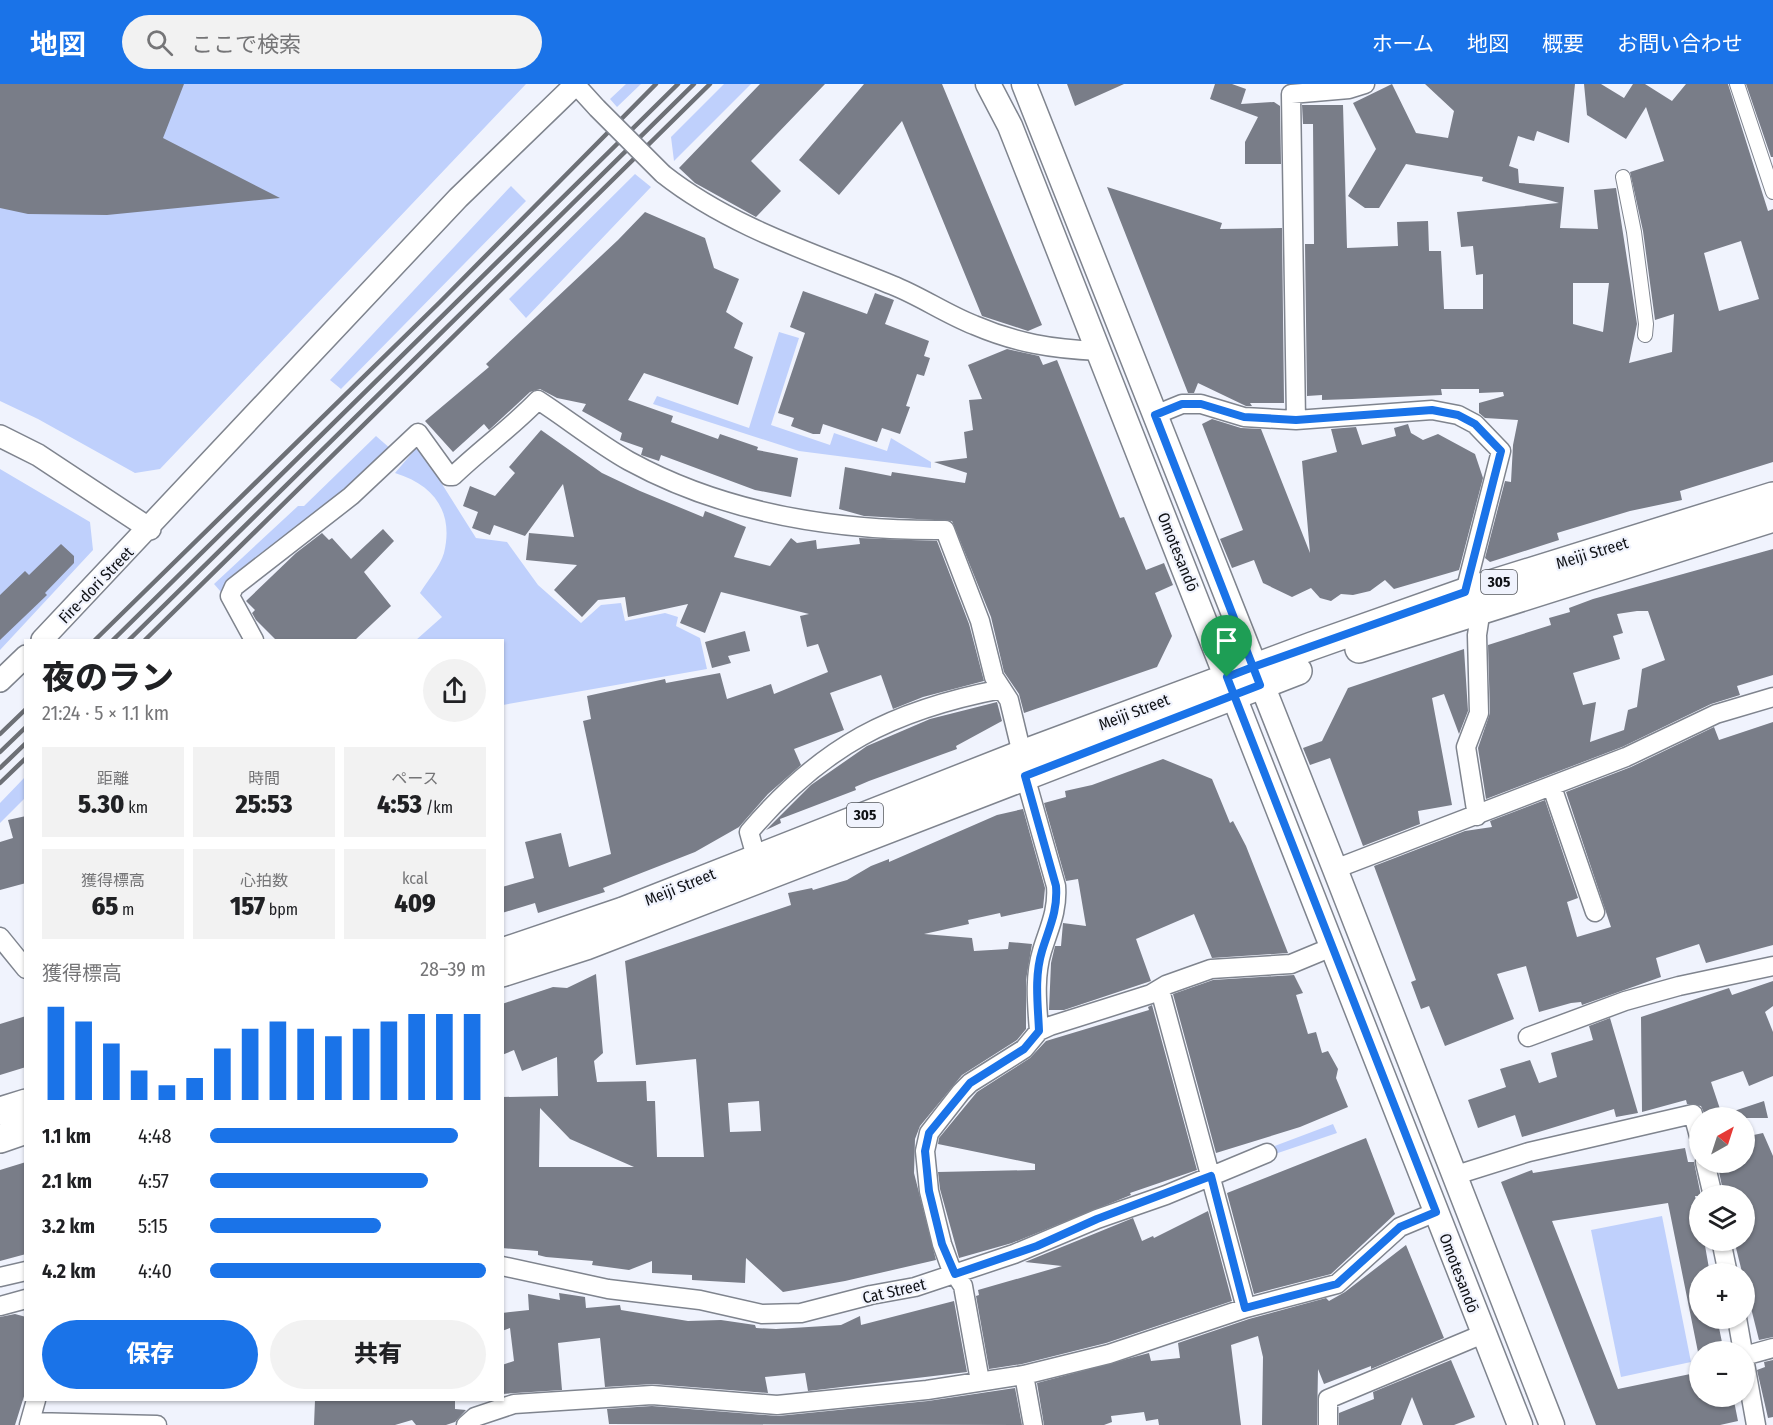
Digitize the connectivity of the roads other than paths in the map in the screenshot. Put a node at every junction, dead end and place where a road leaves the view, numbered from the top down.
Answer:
1 (576, 84) edge
2 (988, 84) edge
3 (1023, 84) edge
4 (1365, 84) edge
5 (1737, 84) edge
6 (1623, 177) dead end
7 (1773, 192) edge
8 (1645, 335) dead end
9 (1098, 351) junction
10 (1155, 415) junction
11 (1296, 420) junction
12 (0, 436) edge
13 (1773, 496) edge
14 (1773, 518) edge
15 (150, 529) junction
16 (1473, 601) junction
17 (43, 639) edge
18 (253, 639) edge
19 (24, 659) edge
20 (1257, 676) junction
21 (0, 681) edge
22 (1231, 686) junction
23 (1002, 689) junction
24 (1773, 697) edge
25 (1023, 765) junction
26 (1552, 787) junction
27 (1477, 816) junction
28 (756, 857) junction
29 (1335, 869) junction
30 (1595, 912) dead end
31 (0, 937) edge
32 (1332, 947) junction
33 (504, 951) edge
34 (1773, 966) edge
35 (24, 967) edge
36 (504, 972) edge
37 (1160, 990) junction
38 (1039, 1031) junction
39 (1528, 1037) dead end
40 (24, 1104) edge
41 (0, 1111) edge
42 (1689, 1115) edge
43 (24, 1131) edge
44 (0, 1139) edge
45 (1267, 1153) dead end
46 (1211, 1176) junction
47 (1453, 1176) junction
48 (1436, 1212) junction
49 (504, 1266) edge
50 (24, 1271) edge
51 (955, 1274) junction
52 (0, 1277) edge
53 (24, 1300) edge
54 (0, 1306) edge
55 (1245, 1308) junction
56 (1483, 1334) junction
57 (1773, 1348) edge
58 (1755, 1352) edge
59 (1024, 1375) junction
60 (980, 1381) junction
61 (36, 1401) edge
62 (1753, 1407) edge
63 (30, 1424) edge
64 (156, 1425) edge
65 (466, 1425) edge
66 (1033, 1425) edge
67 (1328, 1425) edge
68 (1520, 1425) edge
69 (1552, 1425) edge
70 (1756, 1425) edge

1 - 9 street, bridge
1 - 15 street, Fire-dori Street
2 - 9 main road, Omotesandō
3 - 10 main road, Omotesandō
4 - 11 street
5 - 7 street
6 - 8 street
9 - 22 main road, Omotesandō
10 - 11 street
10 - 20 main road, Omotesandō
11 - 16 street
12 - 15 street
13 - 16 main road, Meiji Street / 305
14 - 16 main road, Meiji Street / 305
15 - 17 street, Fire-dori Street
16 - 20 main road, Meiji Street / 305
16 - 27 street
18 - 23 street
19 - 21 street
20 - 22 main road, Meiji Street / 305
20 - 29 main road, Omotesandō
22 - 25 main road, Meiji Street / 305
22 - 32 main road, Omotesandō
23 - 25 street
23 - 28 street
24 - 26 street
25 - 28 main road, Meiji Street / 305
25 - 36 main road, Meiji Street / 305
25 - 38 street
26 - 27 street
26 - 30 street
27 - 29 street
28 - 33 main road, Meiji Street / 305
29 - 47 main road, Omotesandō
31 - 35 street
32 - 37 street
32 - 48 main road, Omotesandō
34 - 39 street
37 - 38 street
37 - 46 street
38 - 51 street
40 - 41 main road
42 - 47 street
43 - 44 main road
45 - 46 street, Cat Street
46 - 51 street, Cat Street
46 - 55 street
47 - 69 main road, Omotesandō
48 - 55 street
48 - 56 main road, Omotesandō
49 - 51 street, Cat Street
50 - 52 street
51 - 60 street
53 - 54 street
55 - 59 street
56 - 67 street
56 - 68 main road, Omotesandō
57 - 58 street
59 - 60 street
59 - 66 street
60 - 65 street
61 - 63 street
62 - 70 street
63 - 64 street

